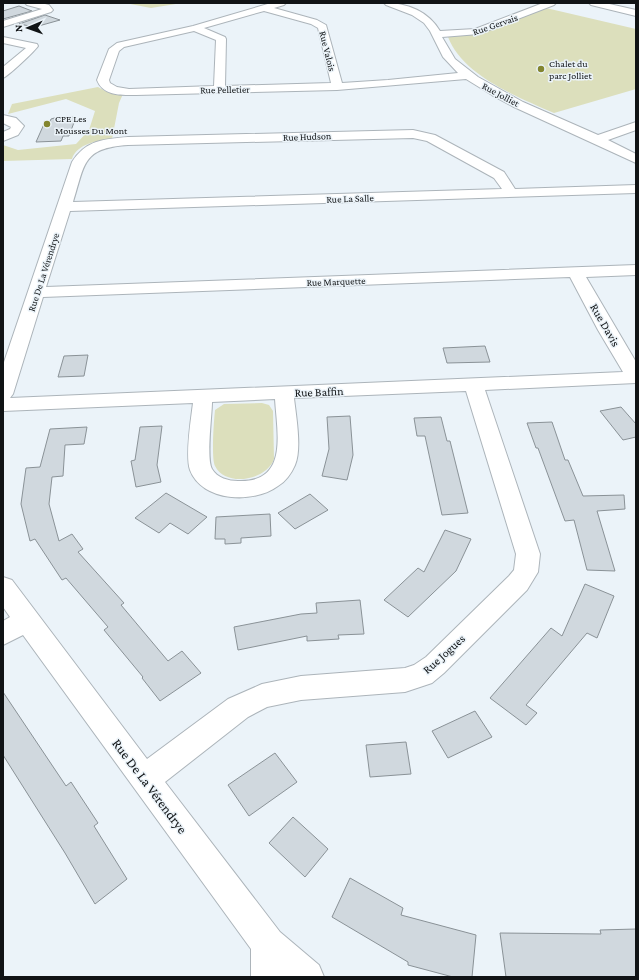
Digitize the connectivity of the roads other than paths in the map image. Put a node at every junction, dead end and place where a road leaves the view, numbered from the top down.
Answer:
1 (30, 3) edge
2 (281, 3) edge
3 (389, 3) edge
4 (417, 3) edge
5 (551, 3) edge
6 (594, 3) edge
7 (402, 7) junction
8 (265, 8) junction
9 (636, 13) edge
10 (3, 24) edge
11 (195, 28) junction
12 (436, 34) junction
13 (3, 40) edge
14 (3, 75) edge
15 (468, 75) junction
16 (337, 87) junction
17 (219, 90) junction
18 (3, 119) edge
19 (636, 126) edge
20 (3, 137) edge
21 (597, 139) junction
22 (86, 152) joint
23 (636, 159) edge
24 (636, 189) edge
25 (511, 193) junction
26 (65, 207) junction
27 (636, 270) edge
28 (575, 272) junction
29 (36, 292) junction
30 (636, 377) edge
31 (474, 385) junction
32 (284, 393) junction
33 (3, 394) edge
34 (203, 397) junction
35 (3, 405) edge
36 (3, 587) edge
37 (15, 627) edge
38 (145, 779) junction
39 (268, 944) junction
40 (268, 977) edge
41 (307, 977) edge

1 - 10 street
2 - 8 street
3 - 7 street, Rue Jolliet
4 - 7 street
5 - 12 street, Rue Gervais
6 - 9 street
7 - 12 street, Rue Jolliet
8 - 11 street
8 - 16 street, Rue Valois
11 - 17 street
11 - 17 street, Rue Pelletier
12 - 15 street, Rue Jolliet
13 - 14 street
15 - 16 street, Rue Pelletier
15 - 21 street, Rue Jolliet
16 - 17 street, Rue Pelletier
18 - 20 street
19 - 21 street
21 - 23 street, Rue Jolliet
22 - 25 street, Rue Hudson
22 - 26 street, Rue De La Vérendrye
24 - 25 street, Rue La Salle
25 - 26 street, Rue La Salle
26 - 29 street, Rue De La Vérendrye
27 - 28 street, Rue Marquette
28 - 29 street, Rue Marquette
28 - 30 street, Rue Davis
29 - 33 street, Rue De La Vérendrye
30 - 31 street, Rue Baffin
31 - 32 street, Rue Baffin
31 - 38 street, Rue Jogues
32 - 34 street, Rue Baffin
32 - 34 street
34 - 35 street, Rue Baffin
36 - 37 street, Rue De La Vérendrye
37 - 38 street, Rue De La Vérendrye
38 - 39 street, Rue De La Vérendrye
39 - 40 street
39 - 41 street, Rue De La Vérendrye

